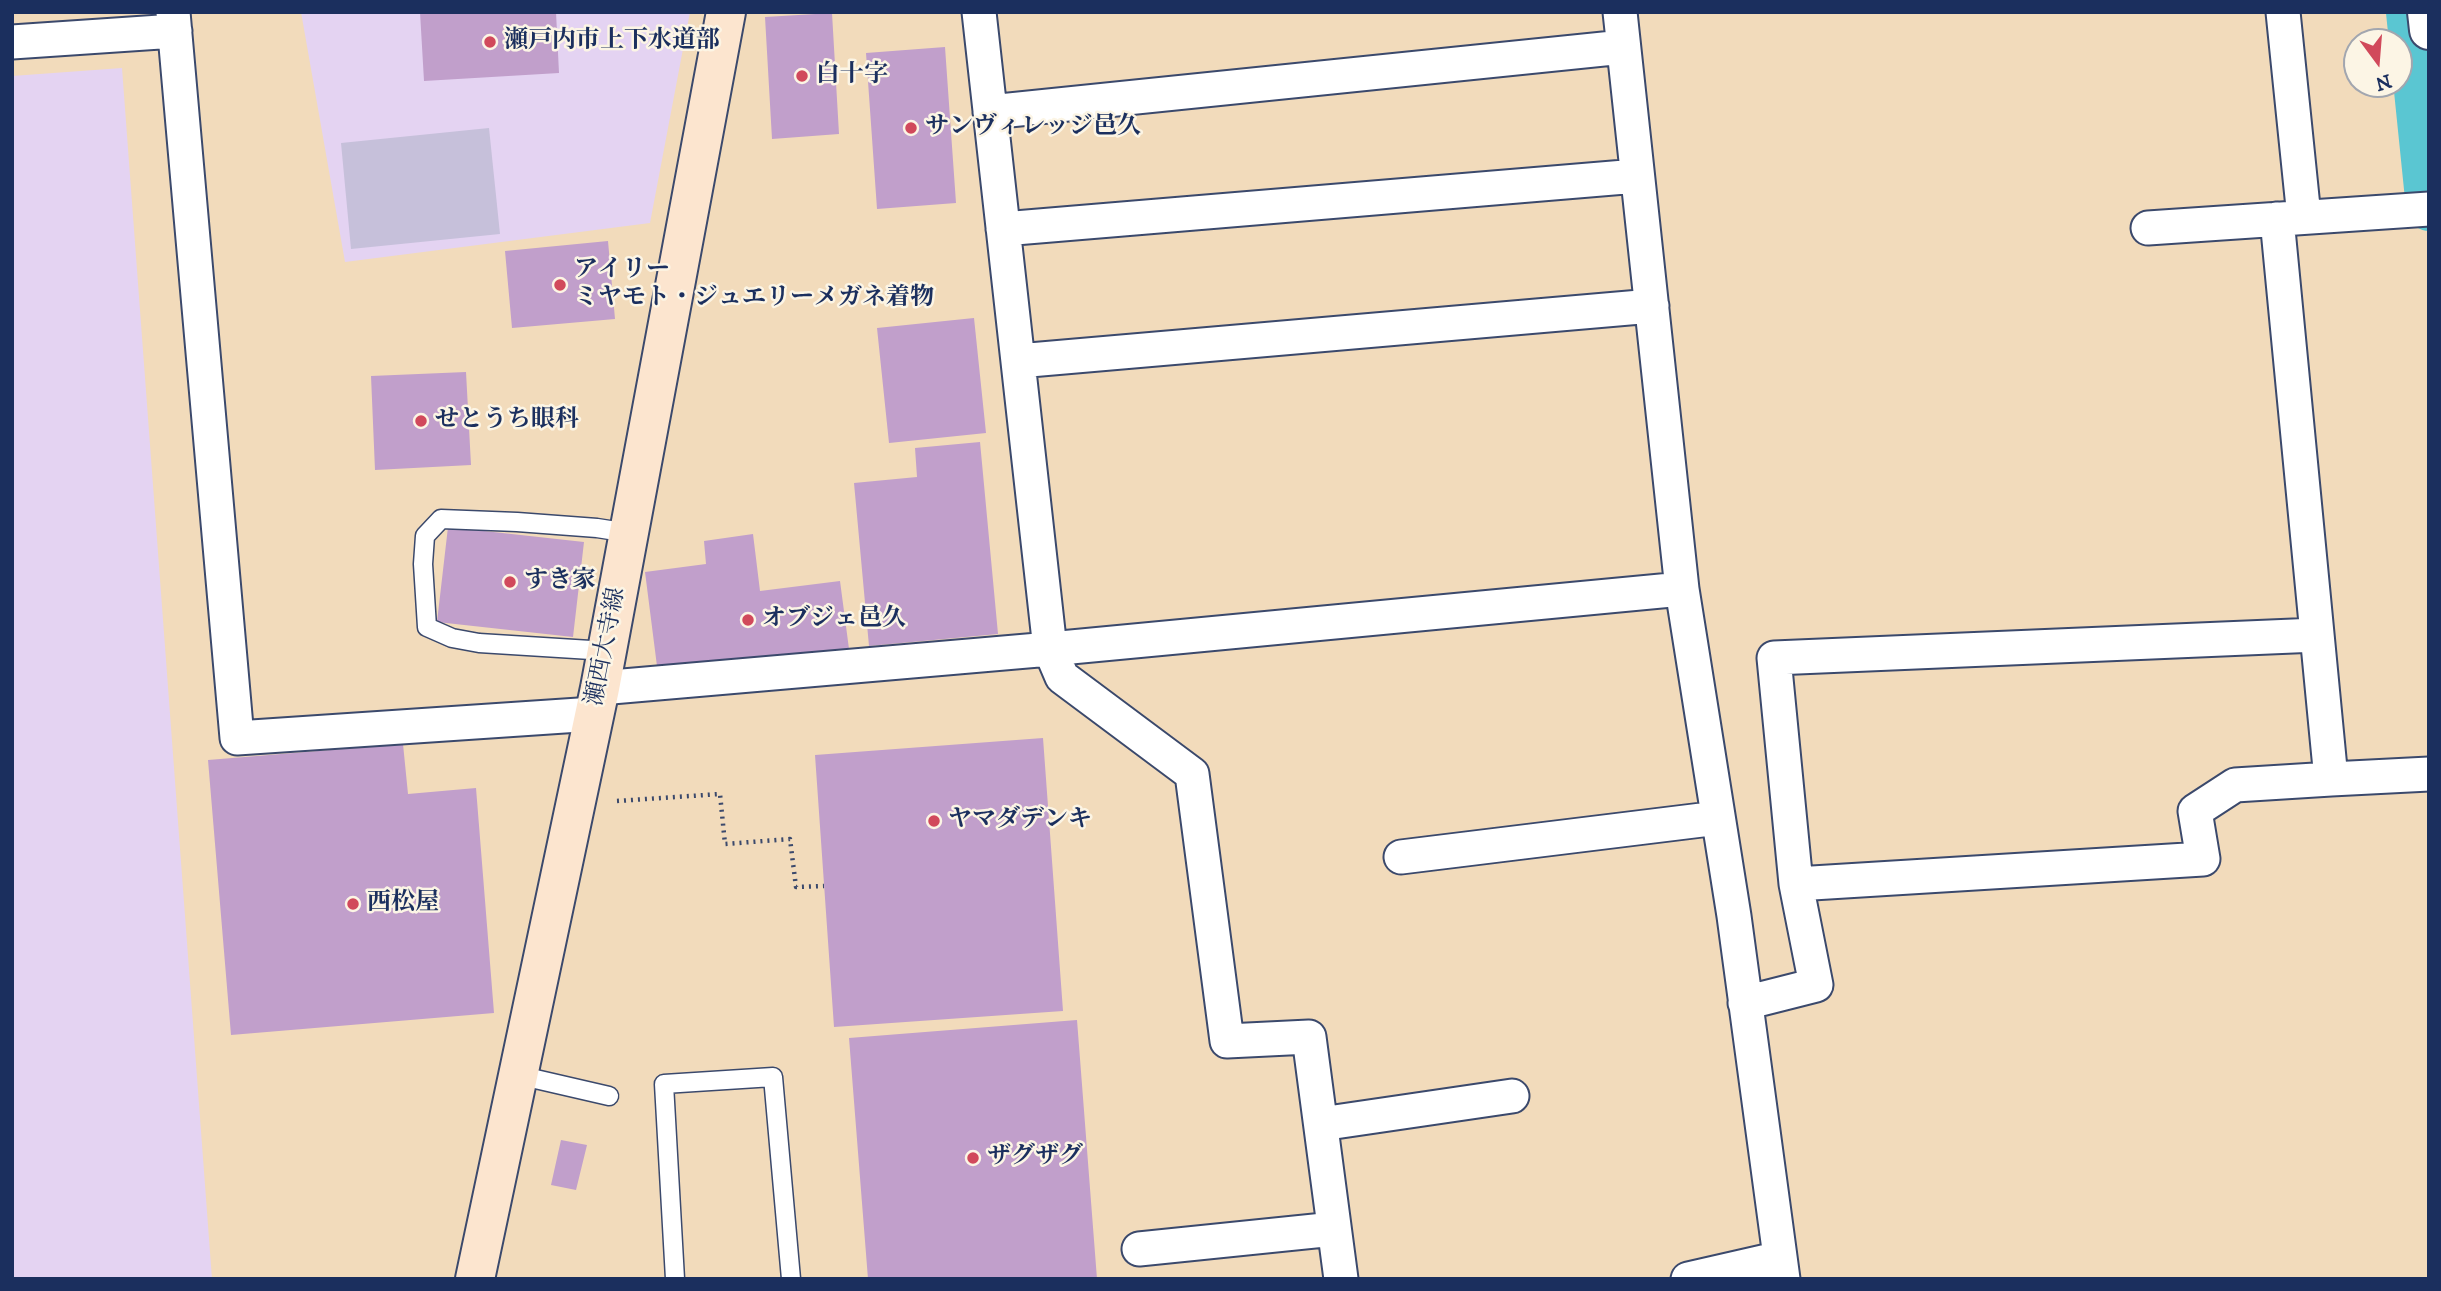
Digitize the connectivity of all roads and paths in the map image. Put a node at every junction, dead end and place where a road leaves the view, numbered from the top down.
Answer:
1 (726, 12) edge
2 (979, 12) edge
3 (1620, 12) edge
4 (2283, 12) edge
5 (2427, 12) edge
6 (174, 22) edge
7 (2429, 30) edge
8 (12, 42) edge
9 (1623, 47) junction
10 (990, 112) junction
11 (1637, 176) junction
12 (2422, 209) edge
13 (2291, 218) junction
14 (2148, 228) dead end
15 (1003, 229) junction
16 (1651, 306) junction
17 (1018, 361) junction
18 (629, 533) junction
19 (1682, 589) junction
20 (2317, 635) junction
21 (1050, 649) junction
22 (607, 651) junction
23 (597, 701) junction
24 (2429, 774) edge
25 (2331, 779) junction
26 (575, 804) junction
27 (1718, 818) junction
28 (1401, 857) dead end
29 (1796, 884) junction
30 (824, 886) dead end
31 (1745, 1003) junction
32 (518, 1075) junction
33 (609, 1096) dead end
34 (1512, 1096) dead end
35 (1321, 1124) junction
36 (1334, 1229) junction
37 (1139, 1249) dead end
38 (1781, 1268) edge
39 (475, 1279) edge
40 (675, 1279) edge
41 (791, 1279) edge
42 (1341, 1279) edge
43 (1688, 1279) edge

1 - 18 main road, 瀬西大寺線
2 - 10 street
3 - 9 street
4 - 13 street
5 - 7 street
6 - 8 street
6 - 23 street
9 - 10 street
9 - 11 street
10 - 15 street
11 - 15 street
11 - 16 street
12 - 13 street
13 - 14 street
13 - 20 street
15 - 17 street
16 - 17 street
16 - 19 street
17 - 21 street
18 - 22 main road, 瀬西大寺線
18 - 22 lane
19 - 21 street
19 - 27 street
20 - 25 street
20 - 29 street
21 - 23 street
21 - 35 street
22 - 23 main road, 瀬西大寺線
23 - 26 main road, 瀬西大寺線
24 - 25 street
25 - 29 street
26 - 30 path
26 - 32 main road, 瀬西大寺線
27 - 28 street
27 - 31 street
29 - 31 street
31 - 38 street
32 - 33 lane
32 - 39 main road, 瀬西大寺線
34 - 35 street
35 - 36 street
36 - 37 street
36 - 42 street
38 - 43 street
40 - 41 lane

